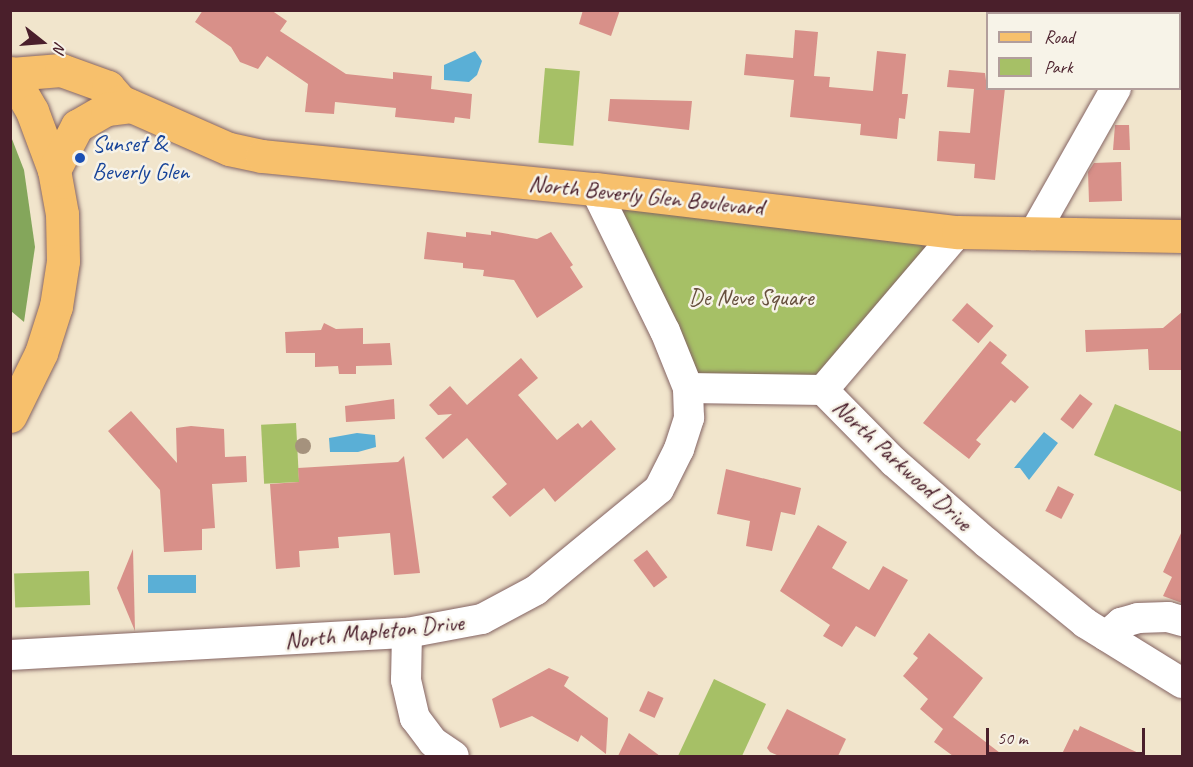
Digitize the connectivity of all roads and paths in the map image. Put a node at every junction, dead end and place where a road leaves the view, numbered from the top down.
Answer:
1 (21, 74) edge
2 (1115, 90) edge
3 (126, 103) junction
4 (54, 170) junction
5 (595, 189) junction
6 (958, 232) junction
7 (1033, 235) junction
8 (1182, 236) edge
9 (688, 388) junction
10 (823, 390) junction
11 (10, 416) edge
12 (1182, 621) edge
13 (407, 633) junction
14 (1106, 636) junction
15 (10, 655) edge
16 (1182, 683) edge
17 (454, 756) edge

1 - 3 main road, North Beverly Glen Boulevard
1 - 4 main road
2 - 7 street
3 - 4 main road
3 - 5 main road, North Beverly Glen Boulevard
4 - 11 main road
5 - 6 main road, North Beverly Glen Boulevard
5 - 9 street
6 - 7 main road, North Beverly Glen Boulevard
6 - 10 street
7 - 8 main road, North Beverly Glen Boulevard
9 - 10 street, North Parkwood Drive
9 - 13 street, North Mapleton Drive
10 - 14 street, North Parkwood Drive
12 - 14 street
13 - 15 street, North Mapleton Drive
13 - 17 street
14 - 16 street, North Parkwood Drive

